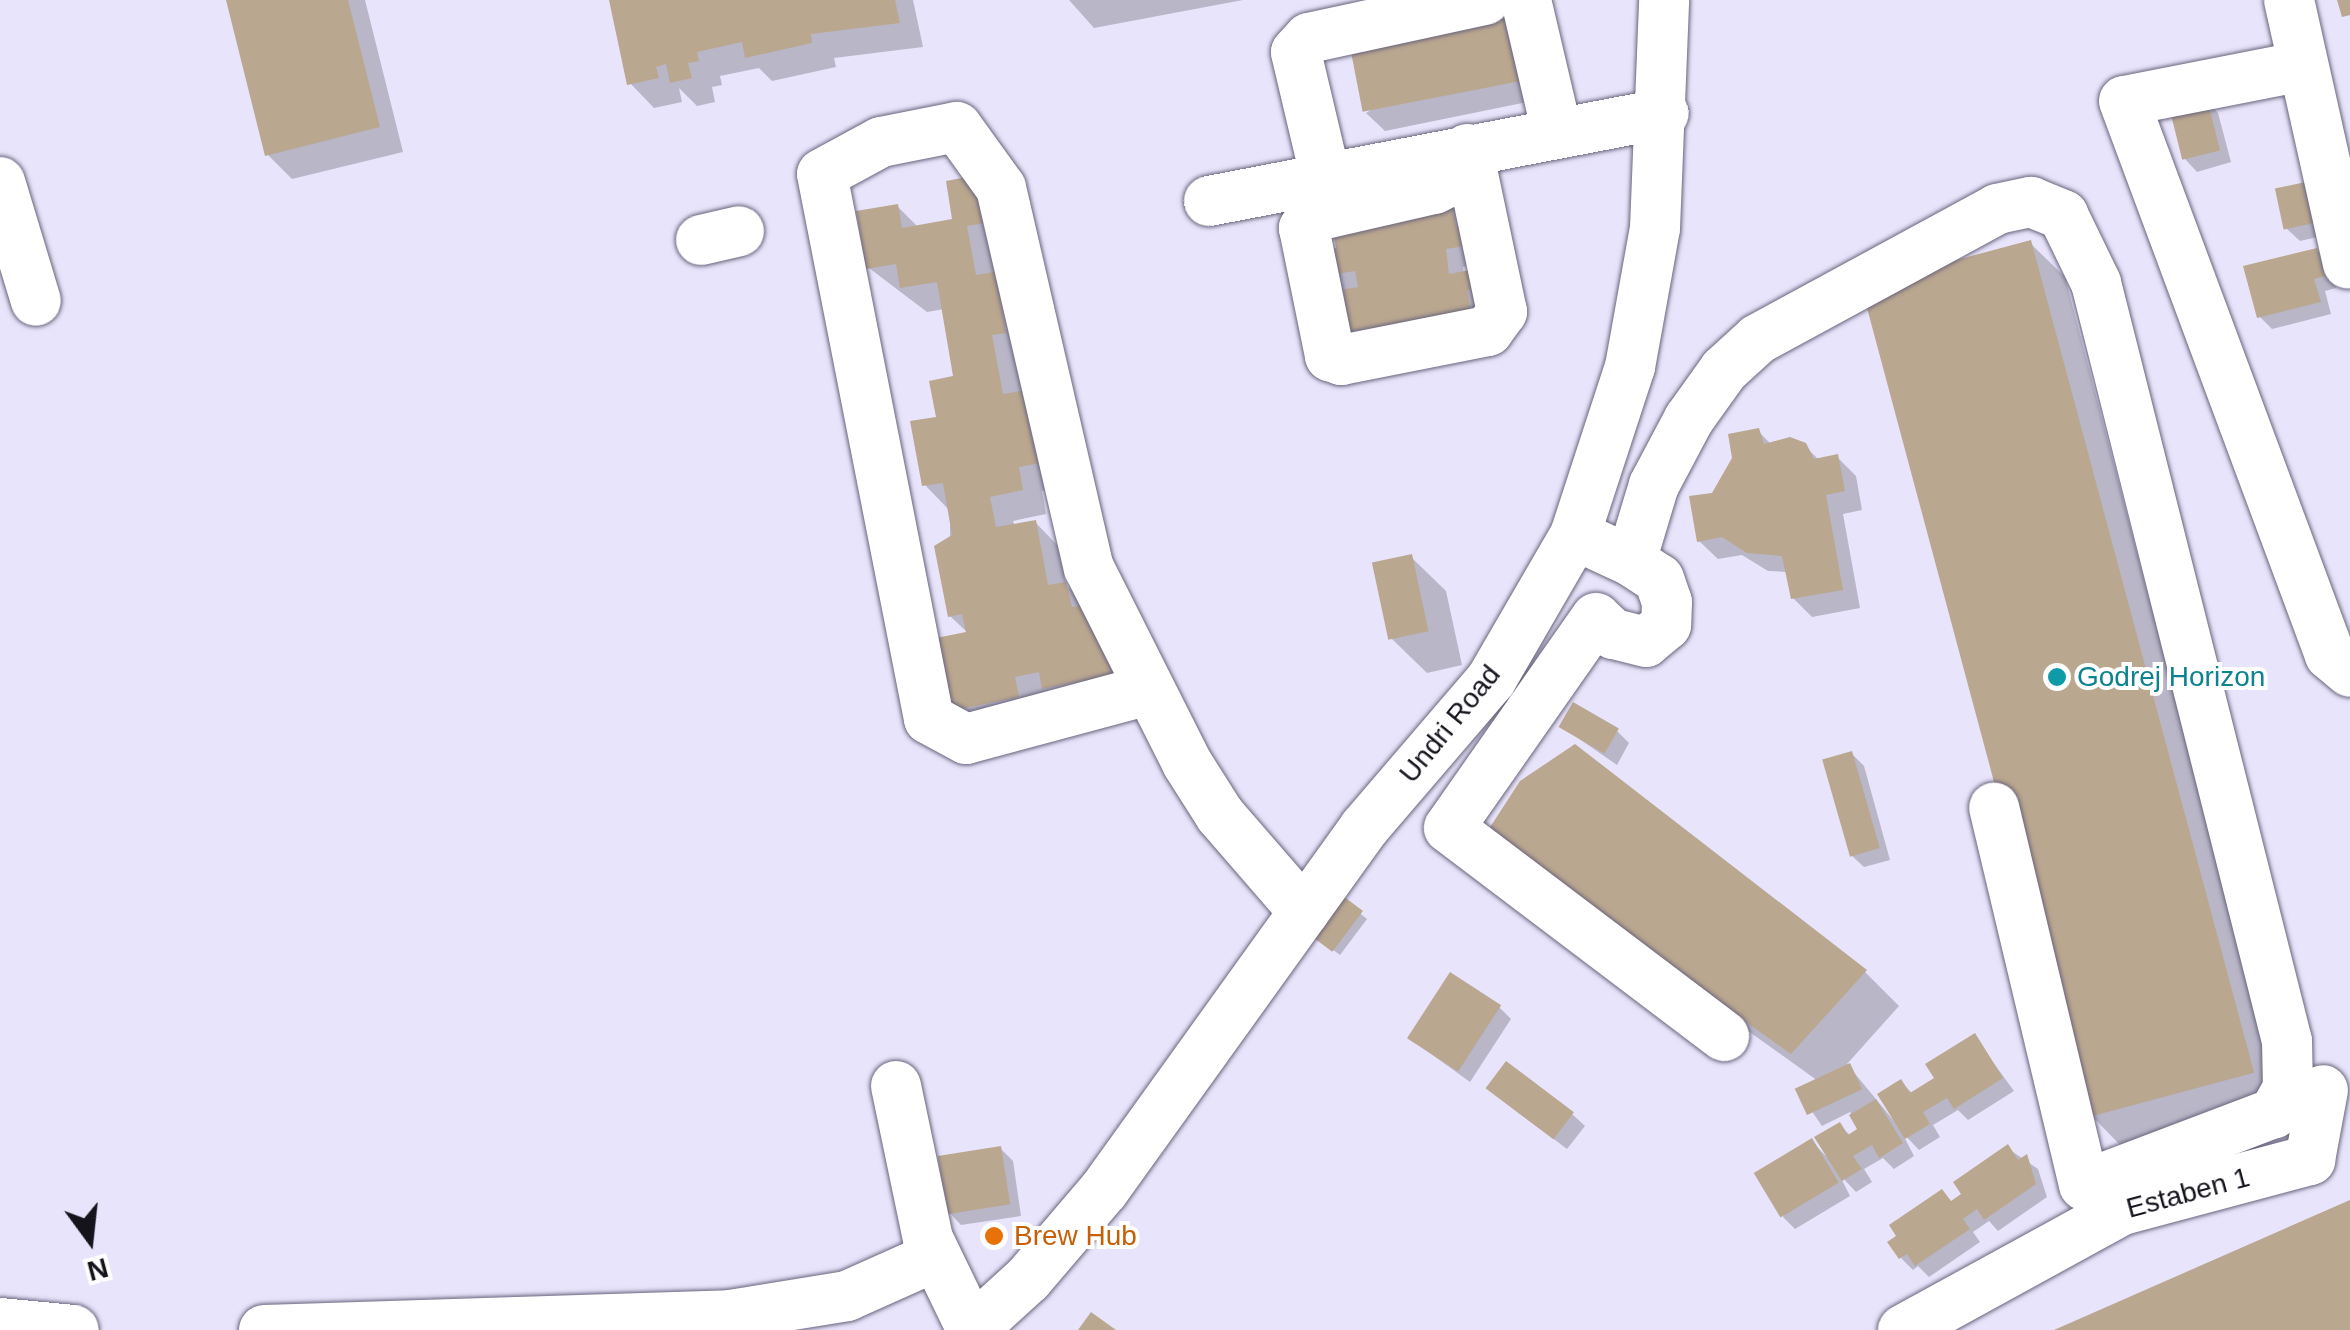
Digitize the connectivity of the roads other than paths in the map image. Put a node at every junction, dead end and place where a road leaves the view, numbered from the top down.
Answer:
1 (1485, 0) edge
2 (1526, 0) edge
3 (1664, 0) edge
4 (2289, 0) edge
5 (2303, 66) junction
6 (1664, 113) junction
7 (1557, 132) junction
8 (1469, 160) junction
9 (1325, 175) junction
10 (0, 182) edge
11 (1208, 201) dead end
12 (2348, 263) edge
13 (36, 301) dead end
14 (1575, 535) junction
15 (1631, 560) junction
16 (1538, 591) junction
17 (1596, 618) junction
18 (2350, 672) edge
19 (1148, 690) junction
20 (1994, 808) dead end
21 (1304, 912) junction
22 (1724, 1036) dead end
23 (896, 1086) dead end
24 (2323, 1090) dead end
25 (934, 1257) junction
26 (0, 1323) edge
27 (458, 1327) edge
28 (74, 1330) edge
29 (264, 1330) edge
30 (972, 1330) edge
31 (1904, 1330) edge

1 - 9 street
2 - 7 street
3 - 6 street, Undri Road
4 - 5 street
5 - 12 street
5 - 18 street
6 - 7 street
6 - 14 street, Undri Road
7 - 8 street
8 - 8 street
8 - 9 street
9 - 11 street
10 - 13 street
14 - 15 street
14 - 16 street, Undri Road
15 - 17 street
15 - 20 street
16 - 17 street
16 - 21 street, Undri Road
17 - 22 street
19 - 19 street
19 - 21 street
21 - 30 street, Undri Road
23 - 25 street
24 - 31 street, Estaben 1
25 - 27 street
25 - 30 street
26 - 28 street
27 - 29 street

